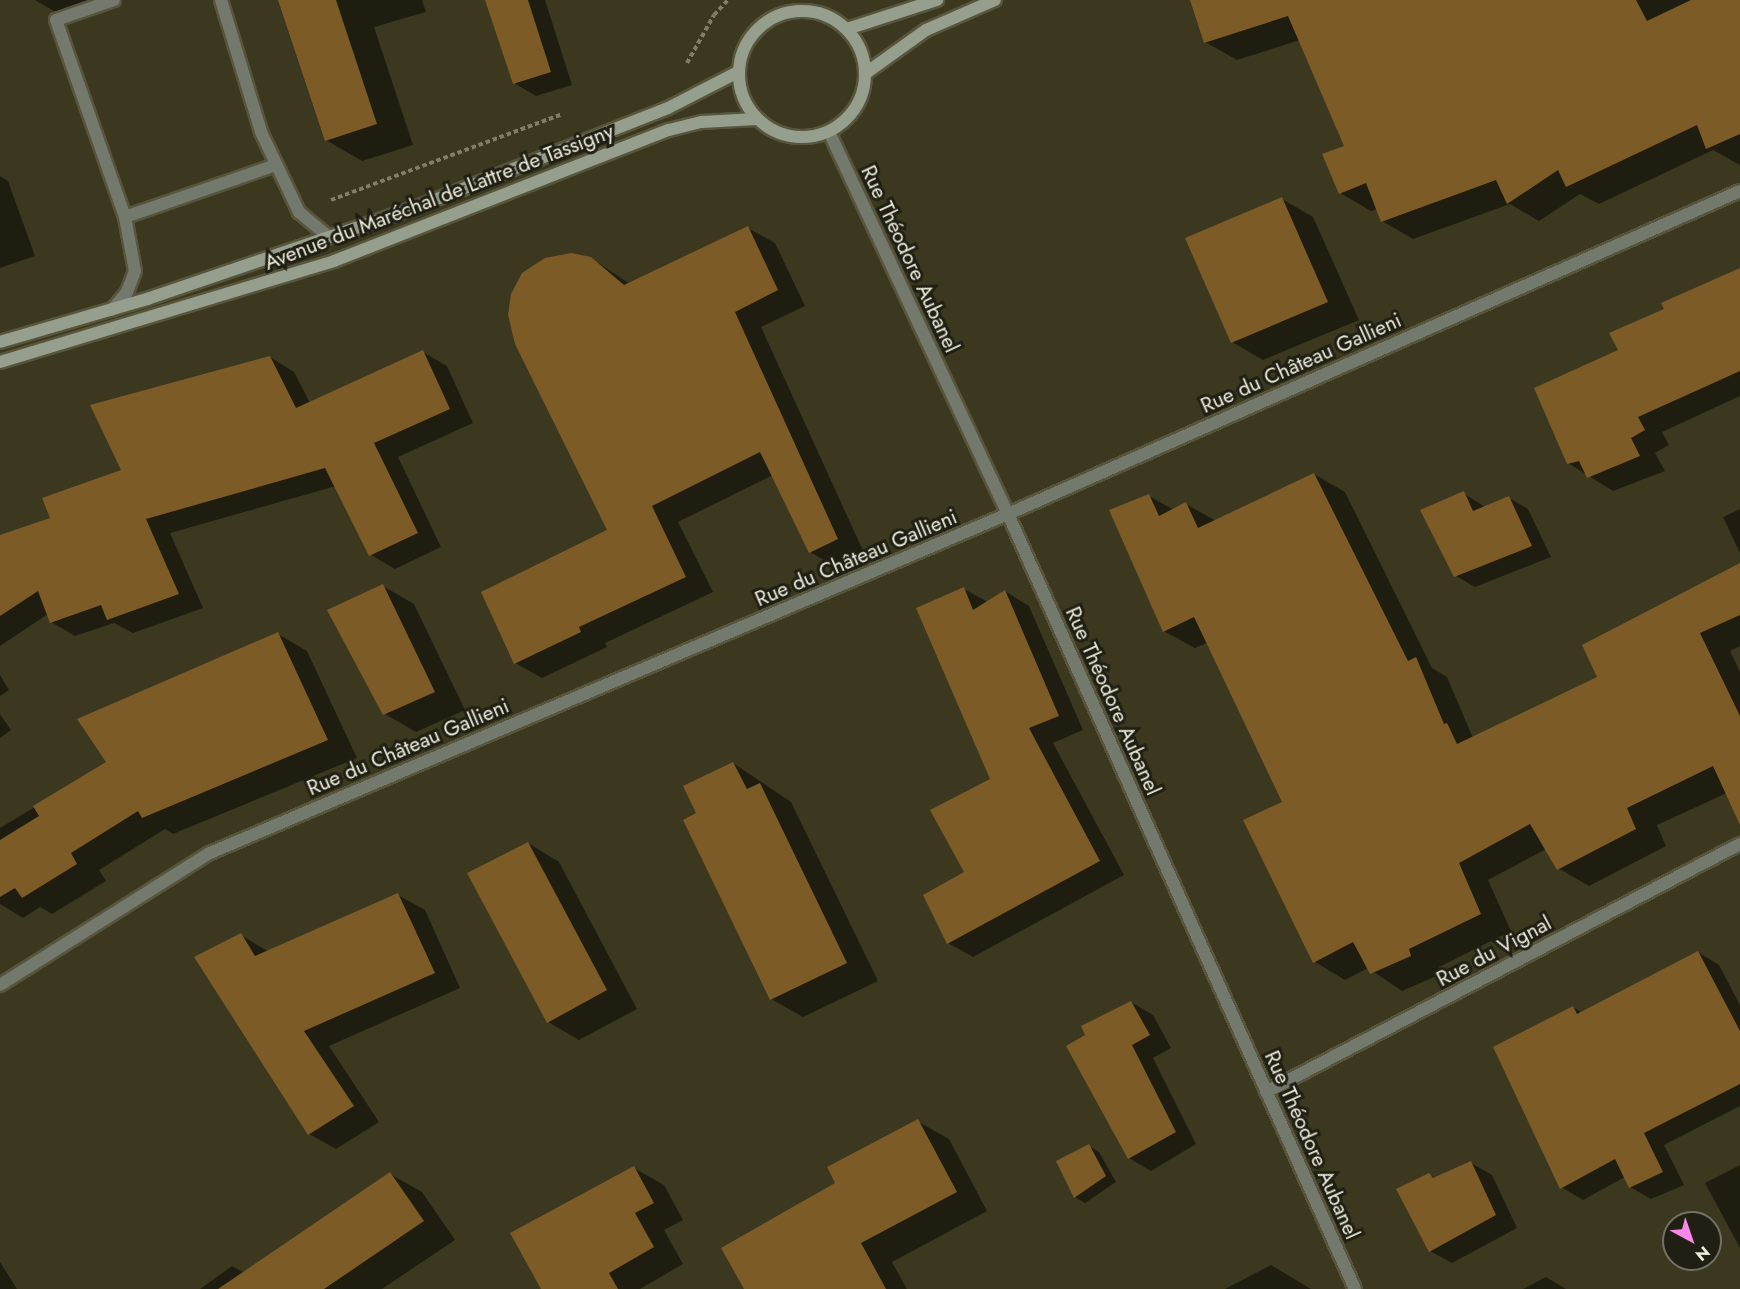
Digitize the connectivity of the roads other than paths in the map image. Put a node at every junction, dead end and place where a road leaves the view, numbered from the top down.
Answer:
1 (114, 0) edge
2 (221, 0) edge
3 (937, 0) edge
4 (995, 0) edge
5 (847, 29) junction
6 (738, 72) junction
7 (866, 73) junction
8 (756, 119) junction
9 (829, 132) junction
10 (276, 165) junction
11 (1740, 191) edge
12 (125, 217) junction
13 (329, 237) junction
14 (112, 310) junction
15 (0, 342) edge
16 (0, 362) edge
17 (1008, 514) junction
18 (1740, 844) edge
19 (0, 985) edge
20 (1266, 1092) junction
21 (1355, 1289) edge

1 - 12 street
2 - 10 street
3 - 5 main road
4 - 7 main road
5 - 6 main road
5 - 7 main road
6 - 8 main road
6 - 13 main road, Avenue du Maréchal de Lattre de Tassigny
7 - 9 main road
8 - 9 main road
8 - 16 main road, Avenue du Maréchal de Lattre de Tassigny
9 - 17 street, Rue Théodore Aubanel
10 - 12 street
10 - 13 street
11 - 17 street, Rue du Château Gallieni
12 - 14 street
13 - 14 main road, Avenue du Maréchal de Lattre de Tassigny
14 - 15 main road, Avenue du Maréchal de Lattre de Tassigny
17 - 19 street, Rue du Château Gallieni
17 - 20 street, Rue Théodore Aubanel
18 - 20 street, Rue du Vignal
20 - 21 street, Rue Théodore Aubanel

